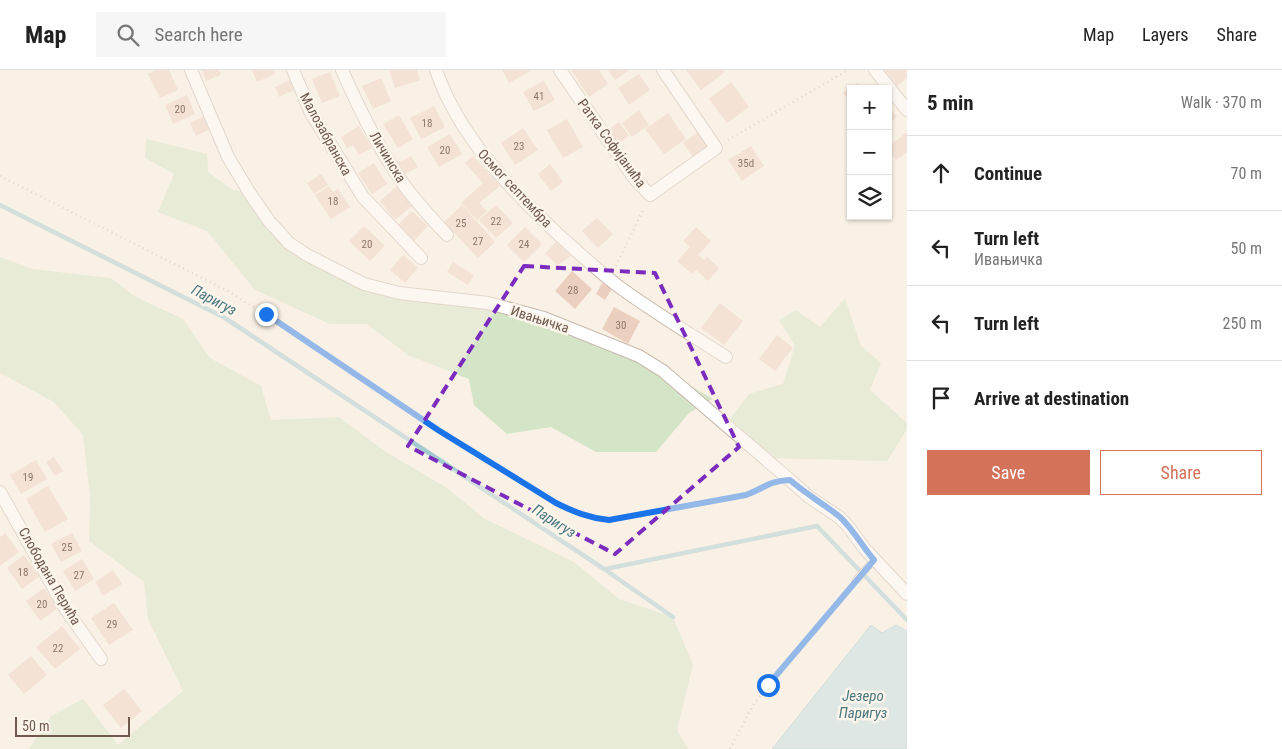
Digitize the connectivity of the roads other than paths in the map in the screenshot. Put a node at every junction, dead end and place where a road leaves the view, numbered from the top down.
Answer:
1 (191, 70) edge
2 (293, 70) edge
3 (342, 70) edge
4 (436, 70) edge
5 (560, 70) edge
6 (663, 70) edge
7 (875, 70) edge
8 (907, 110) edge
9 (447, 235) dead end
10 (421, 258) dead end
11 (726, 357) dead end
12 (0, 492) edge
13 (871, 563) junction
14 (856, 580) road end
15 (907, 594) edge
16 (102, 659) dead end

1 - 13 street, Ивањичка
2 - 10 street, Малозабранска
3 - 9 street, Личинска
4 - 11 street, Осмог септембра
5 - 6 street, Ратка Софијанића
7 - 8 street
12 - 16 street, Слободана Перића
13 - 14 lane
13 - 15 street, Ивањичка

